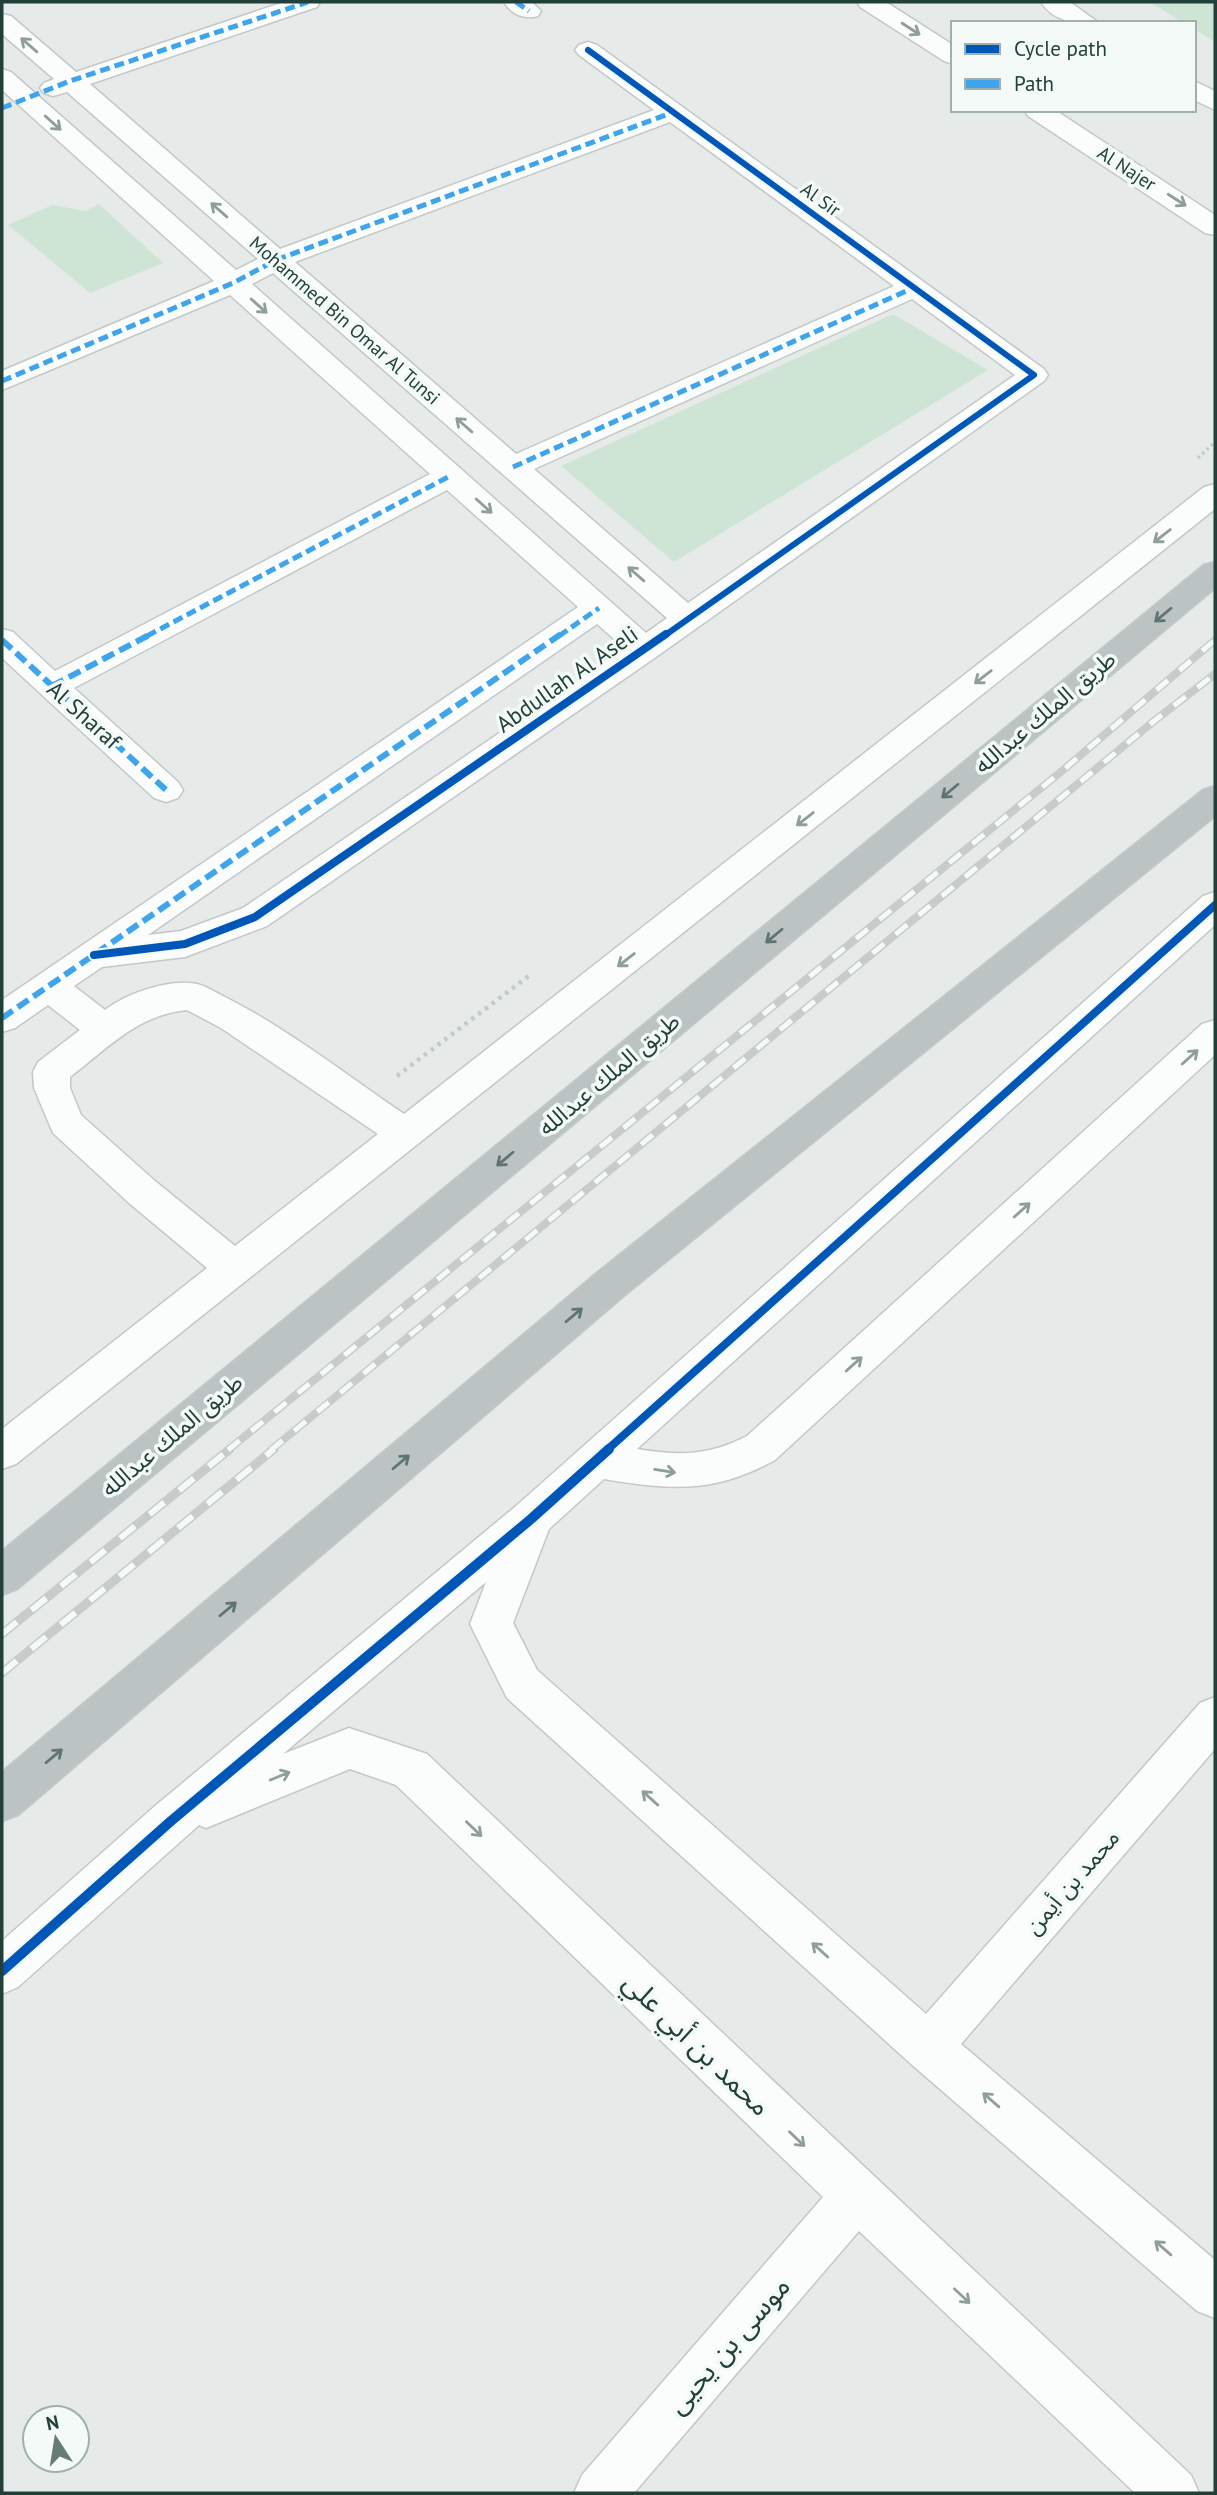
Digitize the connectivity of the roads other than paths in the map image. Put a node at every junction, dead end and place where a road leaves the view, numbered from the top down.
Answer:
1 (308, 2) edge
2 (869, 2) edge
3 (1053, 2) edge
4 (2, 21) edge
5 (1084, 21) edge
6 (588, 50) dead end
7 (951, 55) edge
8 (2, 77) edge
9 (71, 81) junction
10 (1196, 90) edge
11 (1215, 102) edge
12 (14, 103) edge
13 (1040, 112) edge
14 (671, 113) junction
15 (1215, 227) edge
16 (276, 260) junction
17 (233, 283) junction
18 (913, 288) junction
19 (1034, 375) joint
20 (2, 381) edge
21 (513, 467) junction
22 (450, 476) junction
23 (1215, 494) edge
24 (1215, 572) edge
25 (599, 608) junction
26 (687, 619) junction
27 (2, 640) edge
28 (645, 649) junction
29 (52, 686) junction
30 (166, 790) dead end
31 (1215, 798) edge
32 (1215, 905) edge
33 (94, 955) junction
34 (49, 986) junction
35 (2, 1018) edge
36 (105, 1030) junction
37 (1215, 1034) edge
38 (406, 1134) junction
39 (236, 1269) junction
40 (2, 1452) edge
41 (597, 1460) junction
42 (531, 1519) junction
43 (2, 1576) edge
44 (1215, 1717) edge
45 (2, 1800) edge
46 (171, 1821) junction
47 (2, 1971) edge
48 (928, 2047) junction
49 (857, 2196) junction
50 (1215, 2292) edge
51 (600, 2493) edge
52 (1173, 2493) edge

1 - 9 street
2 -> 7 street
3 - 5 street
9 -> 4 street, Mohammed Bin Omar Al Tunsi
6 - 14 street, Al Sir
8 - 12 street
9 - 12 street
16 -> 9 street, Mohammed Bin Omar Al Tunsi
10 - 11 street
12 -> 17 street
13 -> 15 street, Al Najer
14 - 16 street
14 - 18 street, Al Sir
16 - 17 street
21 -> 16 street, Mohammed Bin Omar Al Tunsi
17 - 20 street
17 -> 22 street
18 - 19 street, Al Sir
18 - 21 street
19 - 26 street, Abdullah Al Aseli
26 -> 21 street, Mohammed Bin Omar Al Tunsi
22 -> 25 street
22 - 29 street
23 -> 38 street
24 -> 43 highway, طريق الملك عبدالله
25 - 28 street
25 - 33 street
26 - 28 street, Abdullah Al Aseli
27 - 29 street, Al Sharaf
28 - 33 street, Abdullah Al Aseli
29 - 30 street, Al Sharaf
45 -> 31 highway
32 - 41 street
33 - 34 street
34 - 35 street
34 - 36 street
36 - 38 street
36 - 39 street
41 -> 37 street
38 - 39 street
39 - 40 street
41 - 42 street
42 - 46 street
48 -> 42 street
44 - 48 street, محمد بن أيمن
46 - 47 street
46 -> 49 street, محمد بن أبي علي
50 -> 48 street
49 - 51 street, موسى بن يحيى
49 -> 52 street, محمد بن أبي علي

